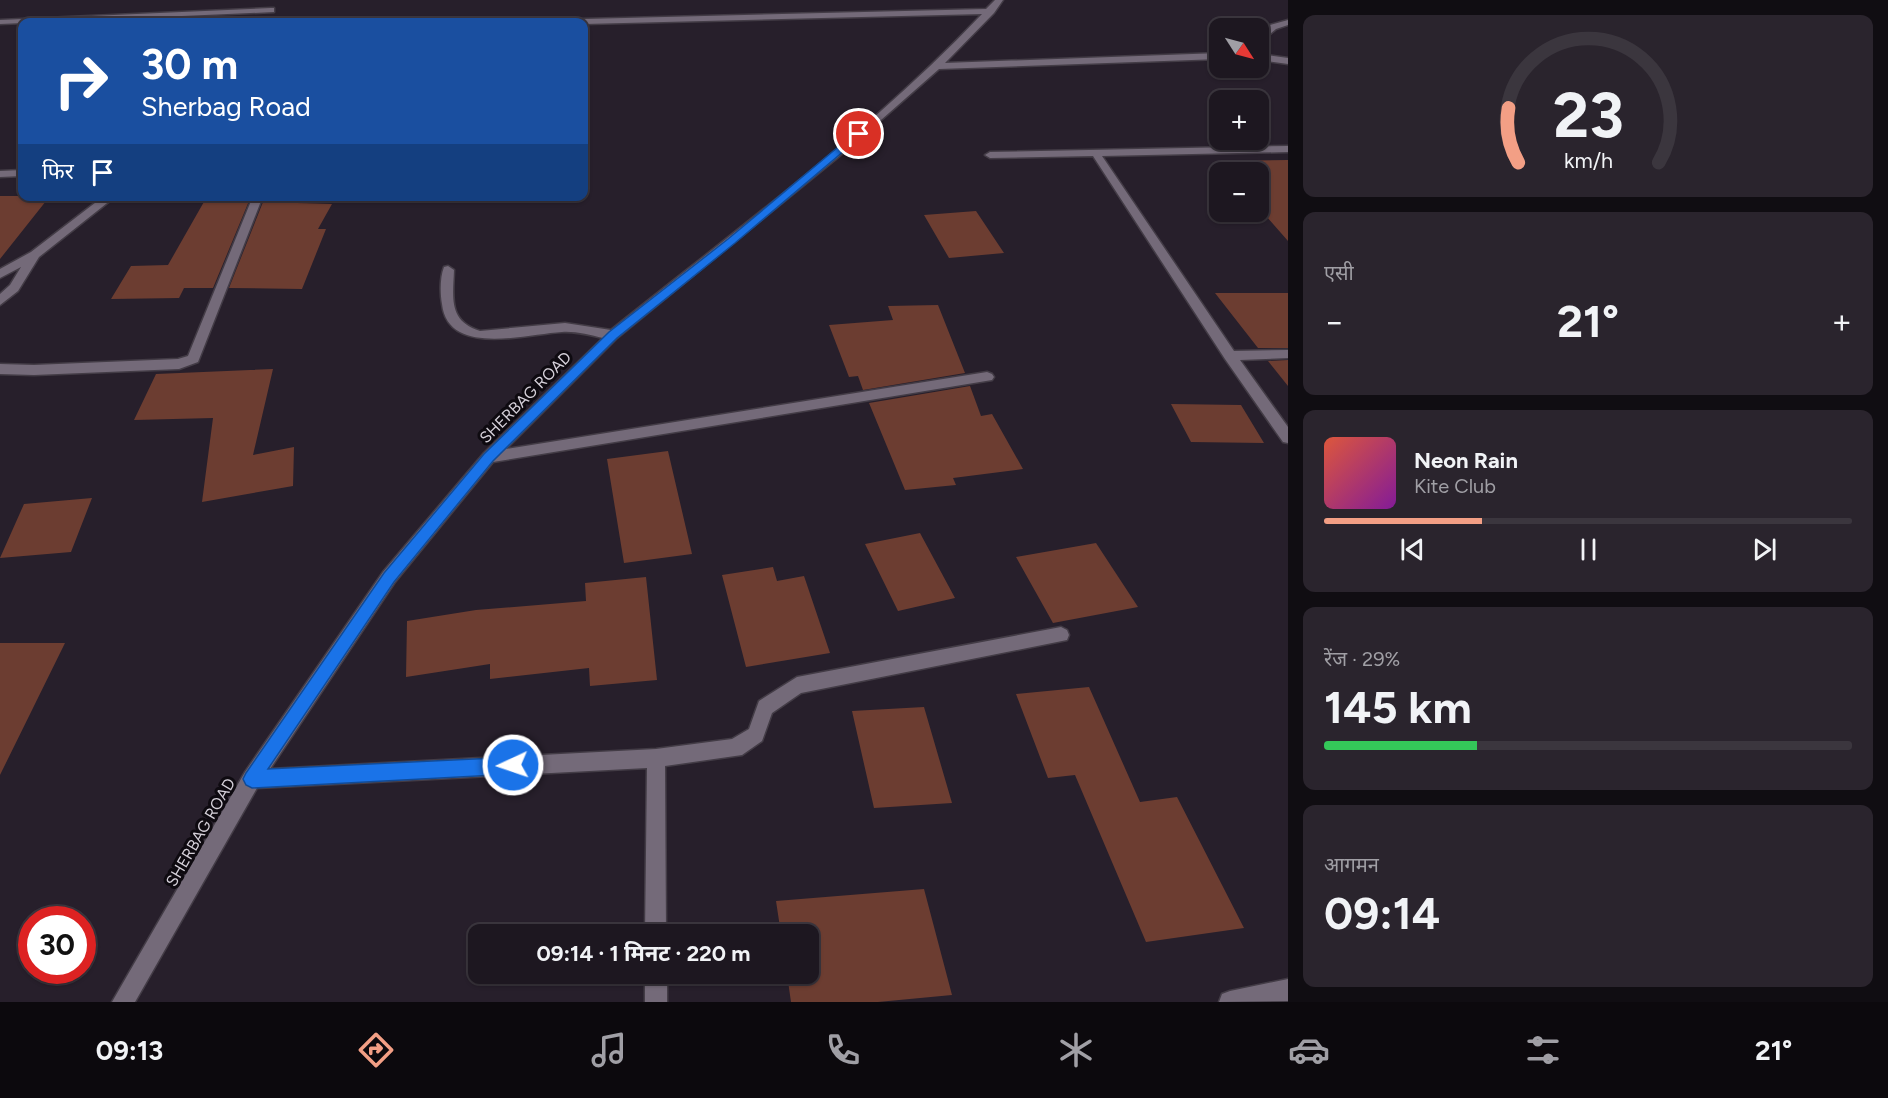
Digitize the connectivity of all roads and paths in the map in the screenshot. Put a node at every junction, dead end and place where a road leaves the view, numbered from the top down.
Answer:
1 (277, 0) edge
2 (995, 6) edge
3 (271, 10) junction
4 (90, 18) edge
5 (266, 18) edge
6 (18, 21) edge
7 (588, 21) edge
8 (0, 22) edge
9 (1288, 22) edge
10 (1269, 32) edge
11 (1209, 56) edge
12 (1269, 59) edge
13 (1288, 62) edge
14 (937, 66) junction
15 (1288, 149) edge
16 (1095, 152) junction
17 (990, 154) dead end
18 (18, 173) edge
19 (0, 174) edge
20 (105, 201) edge
21 (256, 201) dead end
22 (35, 255) junction
23 (448, 270) dead end
24 (0, 274) edge
25 (0, 301) edge
26 (613, 335) junction
27 (1288, 354) edge
28 (1230, 356) junction
29 (0, 369) edge
30 (987, 376) dead end
31 (1288, 438) edge
32 (489, 457) junction
33 (1061, 635) dead end
34 (656, 758) junction
35 (252, 779) junction
36 (656, 924) edge
37 (656, 984) edge
38 (1288, 990) edge
39 (123, 1002) edge
40 (656, 1002) edge
41 (1230, 1002) edge

1 - 3 street
2 - 7 street
2 - 14 street, SHERBAG ROAD
3 - 4 street
3 - 5 street
6 - 8 street
9 - 10 street
11 - 14 street
12 - 13 street
14 - 26 street, SHERBAG ROAD
15 - 16 street
16 - 17 street
16 - 28 street
18 - 19 street
20 - 22 street
21 - 29 street
22 - 24 street
22 - 25 street
23 - 26 street
26 - 32 street, SHERBAG ROAD
27 - 28 street
28 - 31 street
30 - 32 street
32 - 35 street, SHERBAG ROAD
33 - 34 street
34 - 35 street
34 - 36 street
35 - 39 street, SHERBAG ROAD
37 - 40 street
38 - 41 street

